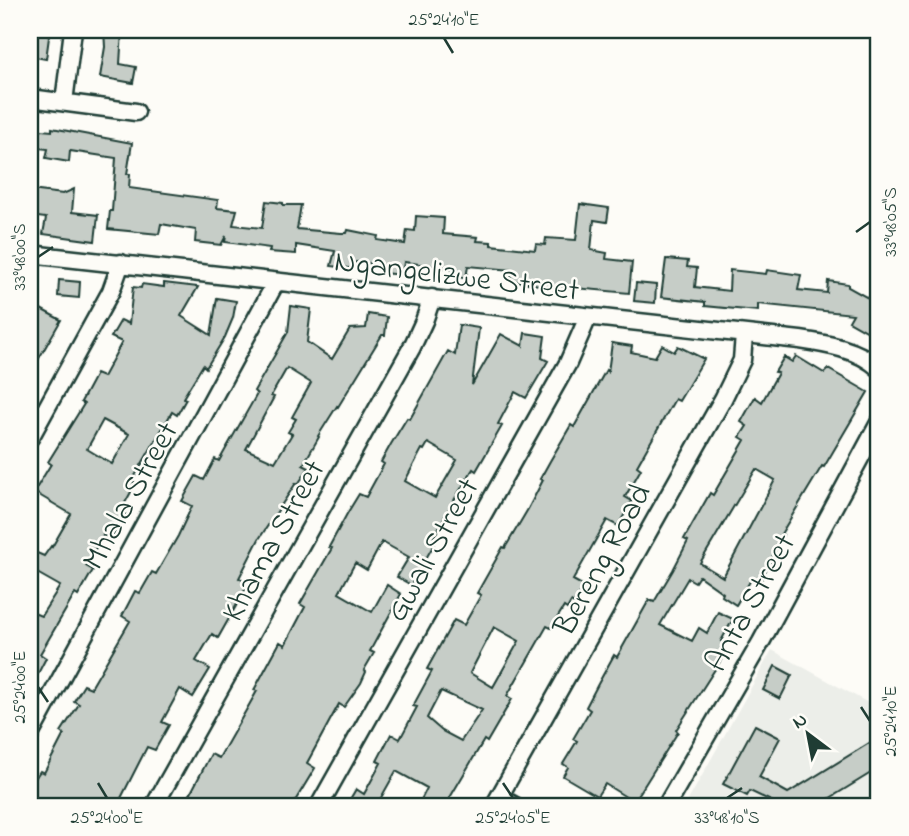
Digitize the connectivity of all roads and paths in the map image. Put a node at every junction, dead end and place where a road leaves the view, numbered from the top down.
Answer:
1 (73, 30) edge
2 (30, 98) edge
3 (64, 102) junction
4 (136, 112) dead end
5 (30, 254) edge
6 (121, 263) junction
7 (276, 282) junction
8 (432, 298) junction
9 (588, 317) junction
10 (744, 335) junction
11 (877, 366) edge
12 (879, 423) edge
13 (30, 438) edge
14 (30, 735) edge
15 (497, 802) edge
16 (155, 806) edge
17 (319, 806) edge
18 (516, 806) edge
19 (666, 806) edge

1 - 3 street
2 - 3 street
3 - 4 street
5 - 6 street, Ngangelizwe Street
6 - 7 street, Ngangelizwe Street
6 - 13 street
7 - 8 street, Ngangelizwe Street
7 - 14 street, Mhala Street
8 - 9 street, Ngangelizwe Street
8 - 16 street, Khama Street
9 - 10 street, Ngangelizwe Street
9 - 17 street, Gwali Street
10 - 11 street, Ngangelizwe Street
10 - 15 street, Bereng Road
12 - 19 street, Anta Street
15 - 18 street

